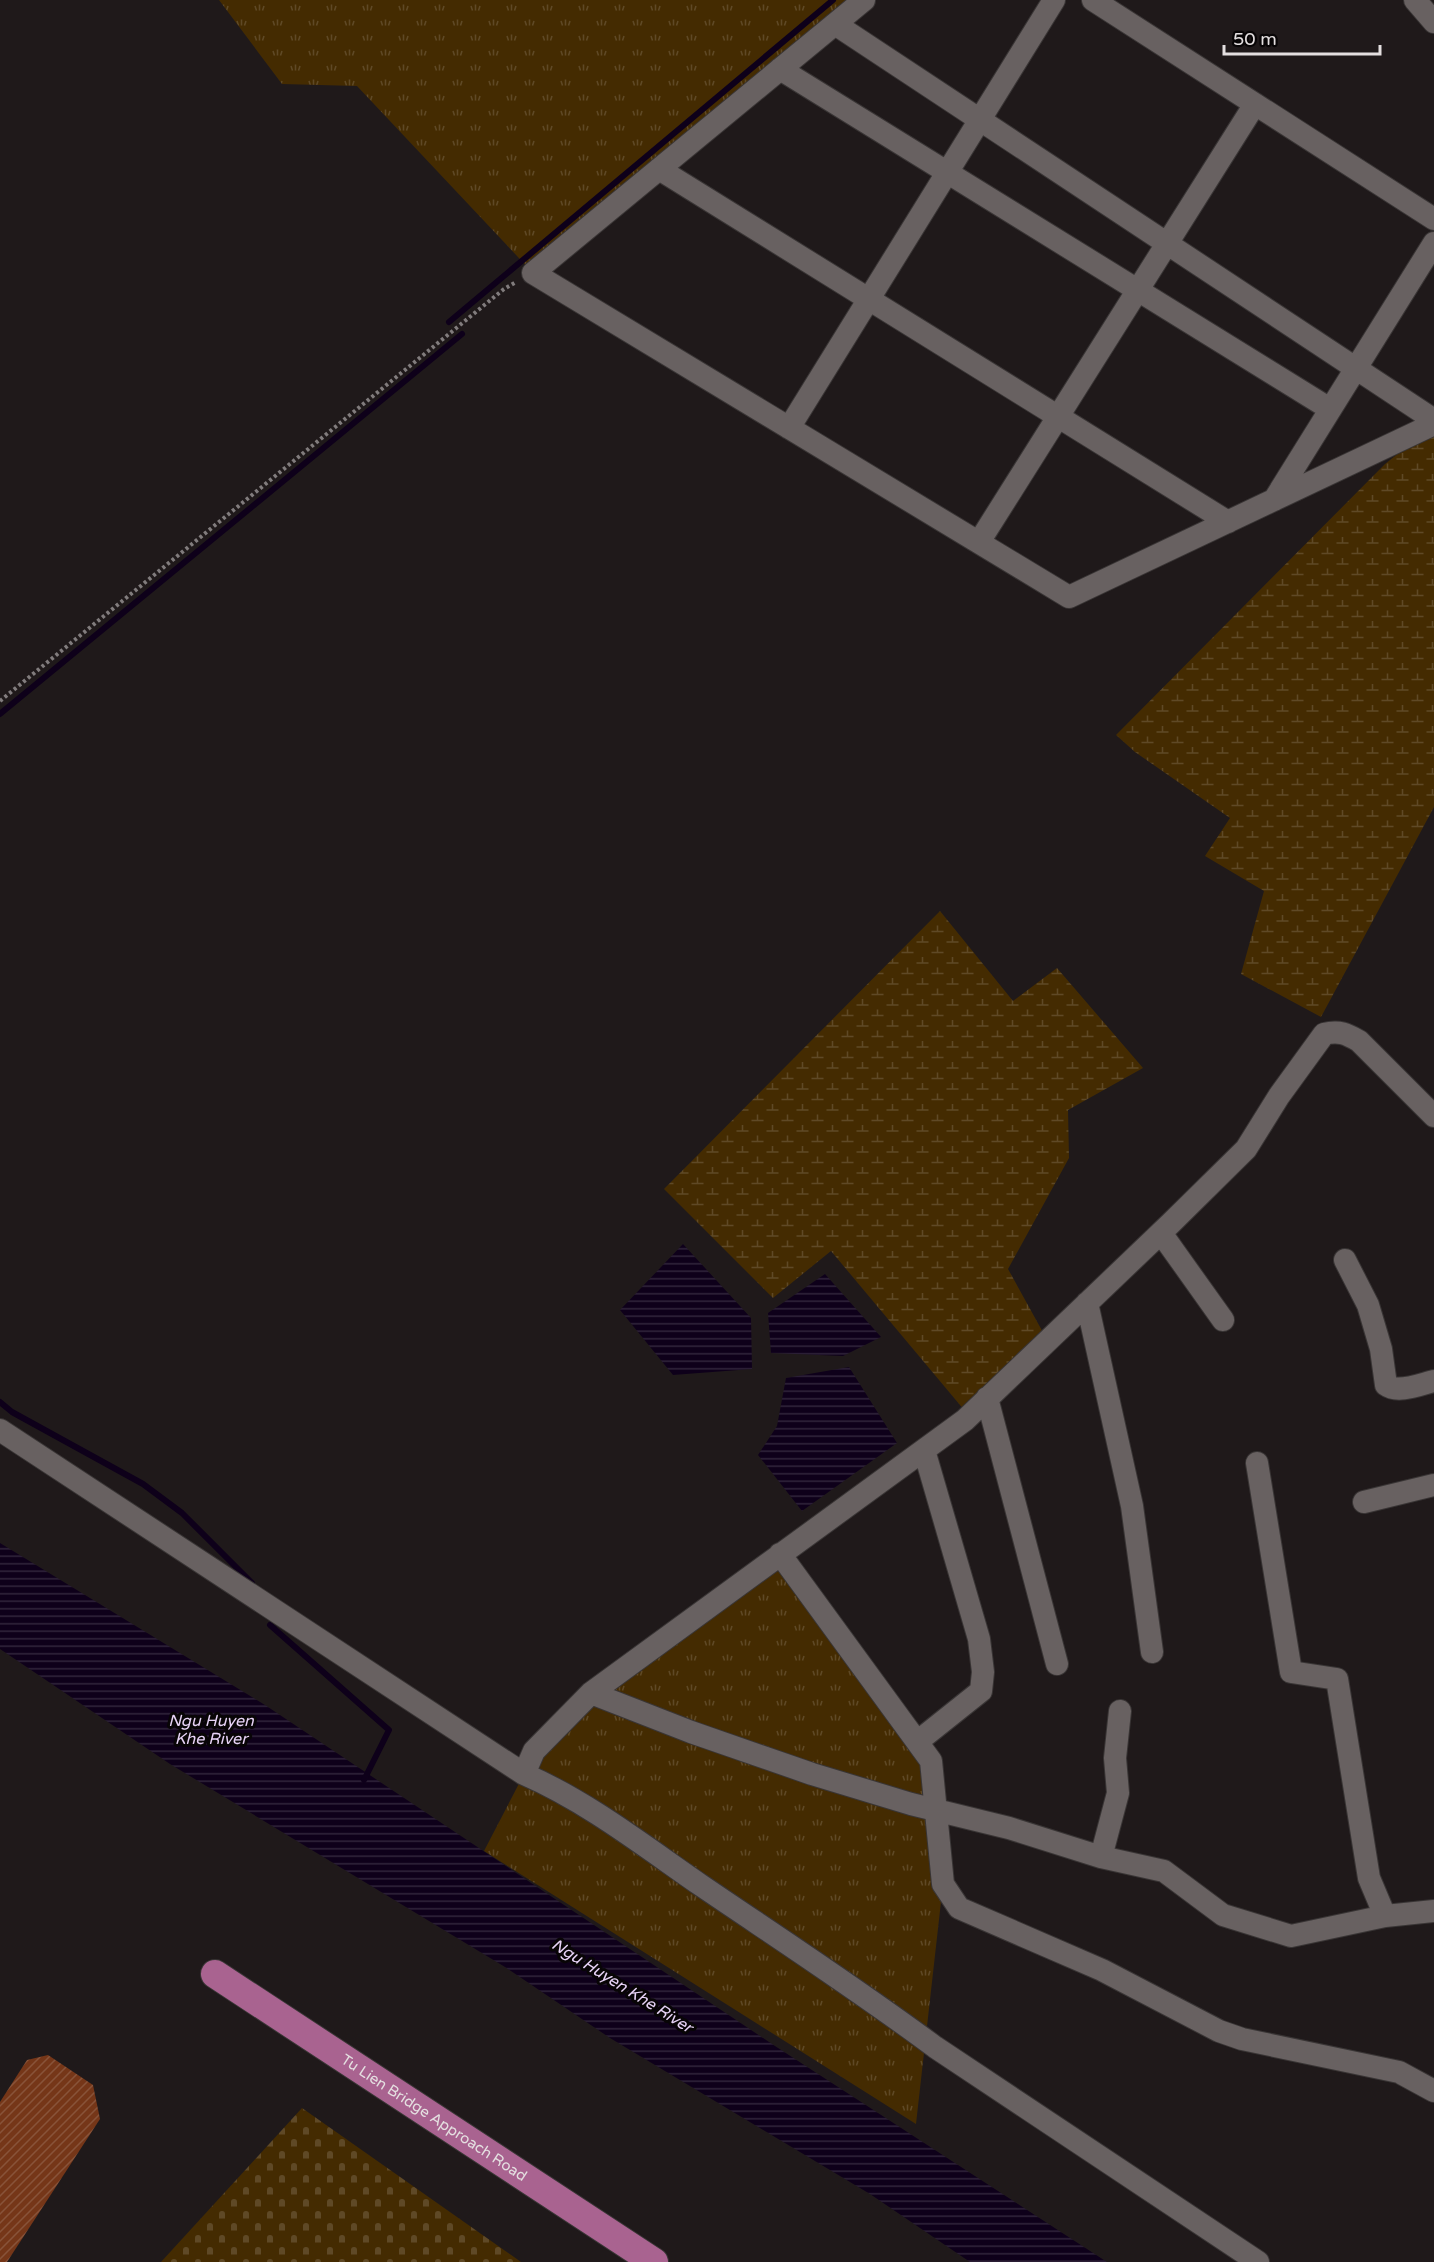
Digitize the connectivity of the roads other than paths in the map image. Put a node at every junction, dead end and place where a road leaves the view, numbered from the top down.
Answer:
1 (864, 0) edge
2 (1054, 0) edge
3 (1093, 0) edge
4 (1415, 0) edge
5 (1434, 22) edge
6 (835, 24) junction
7 (780, 69) junction
8 (1255, 104) junction
9 (980, 120) junction
10 (659, 169) junction
11 (947, 172) junction
12 (1434, 219) edge
13 (1434, 243) edge
14 (1167, 244) junction
15 (1138, 290) junction
16 (869, 299) junction
17 (1356, 369) junction
18 (1330, 410) junction
19 (1058, 417) junction
20 (1434, 422) edge
21 (789, 428) junction
22 (1274, 500) junction
23 (1228, 522) junction
24 (979, 543) junction
25 (1432, 1110) edge
26 (1161, 1233) junction
27 (1345, 1260) dead end
28 (1087, 1303) junction
29 (1223, 1320) dead end
30 (1434, 1381) edge
31 (987, 1398) junction
32 (0, 1430) edge
33 (924, 1450) junction
34 (1257, 1463) dead end
35 (1434, 1485) edge
36 (1364, 1502) dead end
37 (780, 1554) junction
38 (1152, 1652) dead end
39 (1057, 1664) dead end
40 (591, 1693) junction
41 (1120, 1711) dead end
42 (917, 1742) junction
43 (524, 1774) junction
44 (937, 1810) junction
45 (1101, 1857) junction
46 (1434, 1911) edge
47 (1385, 1916) junction
48 (215, 1974) dead end
49 (1434, 2091) edge
50 (654, 2262) edge
51 (1258, 2262) edge

1 - 6 street
2 - 9 street
3 - 8 street
4 - 5 street
6 - 7 street
6 - 9 street
7 - 10 street
7 - 11 street
8 - 12 street
8 - 14 street
9 - 11 street
9 - 14 street
10 - 16 street
10 - 21 street
11 - 15 street
11 - 16 street
13 - 17 street
14 - 15 street
14 - 17 street
15 - 18 street
15 - 19 street
16 - 19 street
16 - 21 street
17 - 18 street
17 - 20 street
18 - 22 street
19 - 23 street
19 - 24 street
20 - 22 street
21 - 24 street
22 - 23 street
23 - 24 street
25 - 26 street
26 - 28 street
26 - 29 street
27 - 30 street
28 - 31 street
28 - 38 street
31 - 33 street
31 - 39 street
32 - 43 street
33 - 37 street
33 - 42 street
34 - 47 street
35 - 36 street
37 - 40 street
37 - 42 street
40 - 43 street
40 - 44 street
41 - 45 street
42 - 44 street
43 - 51 street
44 - 45 street
44 - 49 street
45 - 47 street
46 - 47 street
48 - 50 main road, Tu Lien Bridge Approach Road

